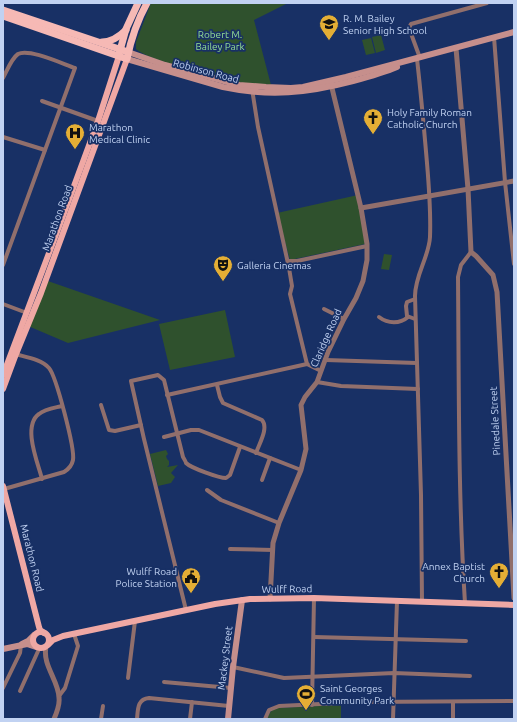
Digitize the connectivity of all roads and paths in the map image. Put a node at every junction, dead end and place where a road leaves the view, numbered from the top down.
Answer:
1 (138, 3) edge
2 (147, 3) edge
3 (486, 3) edge
4 (3, 10) edge
5 (3, 16) edge
6 (126, 29) junction
7 (514, 32) edge
8 (494, 37) junction
9 (92, 40) junction
10 (456, 48) junction
11 (120, 53) junction
12 (127, 56) junction
13 (419, 58) junction
14 (3, 78) edge
15 (331, 84) junction
16 (252, 89) junction
17 (42, 101) dead end
18 (60, 108) junction
19 (98, 121) junction
20 (3, 136) edge
21 (45, 150) junction
22 (514, 181) edge
23 (505, 182) junction
24 (468, 189) junction
25 (429, 197) junction
26 (360, 208) junction
27 (367, 246) junction
28 (471, 252) junction
29 (297, 261) junction
30 (288, 262) junction
31 (514, 264) edge
32 (3, 265) edge
33 (289, 268) junction
34 (415, 299) junction
35 (3, 304) edge
36 (324, 309) dead end
37 (28, 313) junction
38 (379, 317) dead end
39 (408, 317) junction
40 (344, 319) junction
41 (415, 319) junction
42 (13, 353) junction
43 (326, 360) junction
44 (417, 363) junction
45 (307, 364) junction
46 (322, 371) junction
47 (3, 375) edge
48 (317, 382) junction
49 (217, 385) junction
50 (3, 389) edge
51 (418, 389) junction
52 (167, 395) junction
53 (101, 405) dead end
54 (62, 406) junction
55 (141, 425) junction
56 (177, 434) junction
57 (164, 437) dead end
58 (240, 447) junction
59 (256, 452) junction
60 (270, 458) junction
61 (300, 470) junction
62 (42, 479) junction
63 (262, 480) dead end
64 (3, 487) edge
65 (207, 490) dead end
66 (3, 496) edge
67 (279, 523) junction
68 (230, 549) dead end
69 (273, 550) junction
70 (314, 598) junction
71 (514, 598) edge
72 (270, 599) junction
73 (242, 600) junction
74 (398, 601) junction
75 (422, 602) junction
76 (465, 603) junction
77 (514, 605) edge
78 (186, 610) junction
79 (135, 621) junction
80 (44, 633) junction
81 (74, 634) junction
82 (35, 635) junction
83 (64, 636) junction
84 (314, 637) junction
85 (396, 638) junction
86 (466, 641) dead end
87 (21, 645) junction
88 (42, 647) junction
89 (3, 649) edge
90 (233, 667) junction
91 (394, 673) junction
92 (470, 676) dead end
93 (313, 677) junction
94 (128, 678) dead end
95 (164, 682) dead end
96 (3, 688) edge
97 (231, 688) junction
98 (20, 691) dead end
99 (60, 696) junction
100 (514, 701) edge
101 (192, 702) junction
102 (393, 702) junction
103 (453, 702) junction
104 (312, 704) junction
105 (103, 706) dead end
106 (229, 706) junction
107 (54, 719) edge
108 (101, 719) edge
109 (137, 719) edge
110 (190, 719) edge
111 (228, 719) edge
112 (265, 719) edge
113 (392, 719) edge
114 (453, 719) edge

1 - 6 highway
2 - 12 highway
3 - 13 street
4 - 9 highway, Robinson Road
5 - 11 highway, Robinson Road
6 - 9 highway
6 - 11 highway
7 - 8 main road, Robinson Road
8 - 10 main road, Robinson Road
8 - 23 street
9 - 11 highway, Robinson Road
10 - 13 main road, Robinson Road
10 - 24 street
11 - 12 highway, Robinson Road
11 - 19 main road, Marathon Road
12 - 16 main road, Robinson Road
12 - 42 main road, Marathon Road
13 - 15 main road, Robinson Road
13 - 25 street
14 - 18 street
15 - 16 main road, Robinson Road
15 - 26 street, Claridge Road
16 - 30 street
17 - 18 street
18 - 19 street
18 - 21 street
19 - 37 main road, Marathon Road
20 - 21 street
21 - 32 street
22 - 23 street
23 - 24 street
23 - 31 street
24 - 25 street
24 - 28 street
25 - 26 street
25 - 34 street
26 - 27 street, Claridge Road
27 - 29 street
27 - 40 street, Claridge Road
28 - 71 street, Pinedale Street
28 - 76 street
29 - 30 street
29 - 33 street
30 - 33 street
33 - 45 street
34 - 39 street
34 - 41 street
35 - 37 street
36 - 40 street
37 - 42 main road, Marathon Road
38 - 39 street
39 - 41 street
40 - 43 street, Claridge Road
41 - 44 street
42 - 47 main road, Marathon Road
42 - 50 main road, Marathon Road
42 - 54 street
43 - 44 street
43 - 46 street, Claridge Road
44 - 51 street
45 - 46 street
45 - 49 street
46 - 48 street, Claridge Road
48 - 51 street
48 - 61 street, Claridge Road
49 - 52 street
49 - 59 street
51 - 75 street
52 - 55 street
52 - 56 street
53 - 55 street
54 - 62 street
54 - 62 street
55 - 78 street
56 - 57 street
56 - 58 street
56 - 58 street
58 - 59 street
59 - 60 street
60 - 61 street
60 - 63 street
61 - 67 street, Claridge Road
62 - 64 street
64 - 80 main road, Marathon Road
65 - 67 street
66 - 82 main road, Marathon Road
67 - 69 street, Claridge Road
68 - 69 street
69 - 72 street, Claridge Road
70 - 72 main road, Wulff Road
70 - 74 main road, Wulff Road
70 - 84 street
72 - 73 main road, Wulff Road
73 - 78 main road, Wulff Road
73 - 90 main road, Mackey Street
74 - 75 main road, Wulff Road
74 - 85 street
75 - 76 main road, Wulff Road
76 - 77 main road, Wulff Road
78 - 79 main road, Wulff Road
79 - 81 main road, Wulff Road
79 - 94 street
80 - 82 main road, Wulff Road
80 - 83 main road, Wulff Road
80 - 88 main road, Marathon Road
81 - 83 main road, Wulff Road
81 - 99 street
82 - 87 main road
82 - 88 main road, Marathon Road
83 - 88 main road, Wulff Road
84 - 85 street
84 - 93 street
85 - 86 street
85 - 91 street
87 - 88 main road
87 - 89 main road
87 - 96 street
88 - 98 street
88 - 99 street
90 - 93 street
90 - 97 main road, Mackey Street
91 - 92 street
91 - 93 street
91 - 102 street
93 - 104 street
95 - 97 street
97 - 106 main road, Mackey Street
99 - 107 street
100 - 103 street
101 - 106 street
101 - 109 street
101 - 110 street
102 - 103 street
102 - 104 street
102 - 113 street
103 - 114 street
104 - 112 street
105 - 108 street
106 - 111 main road, Mackey Street

